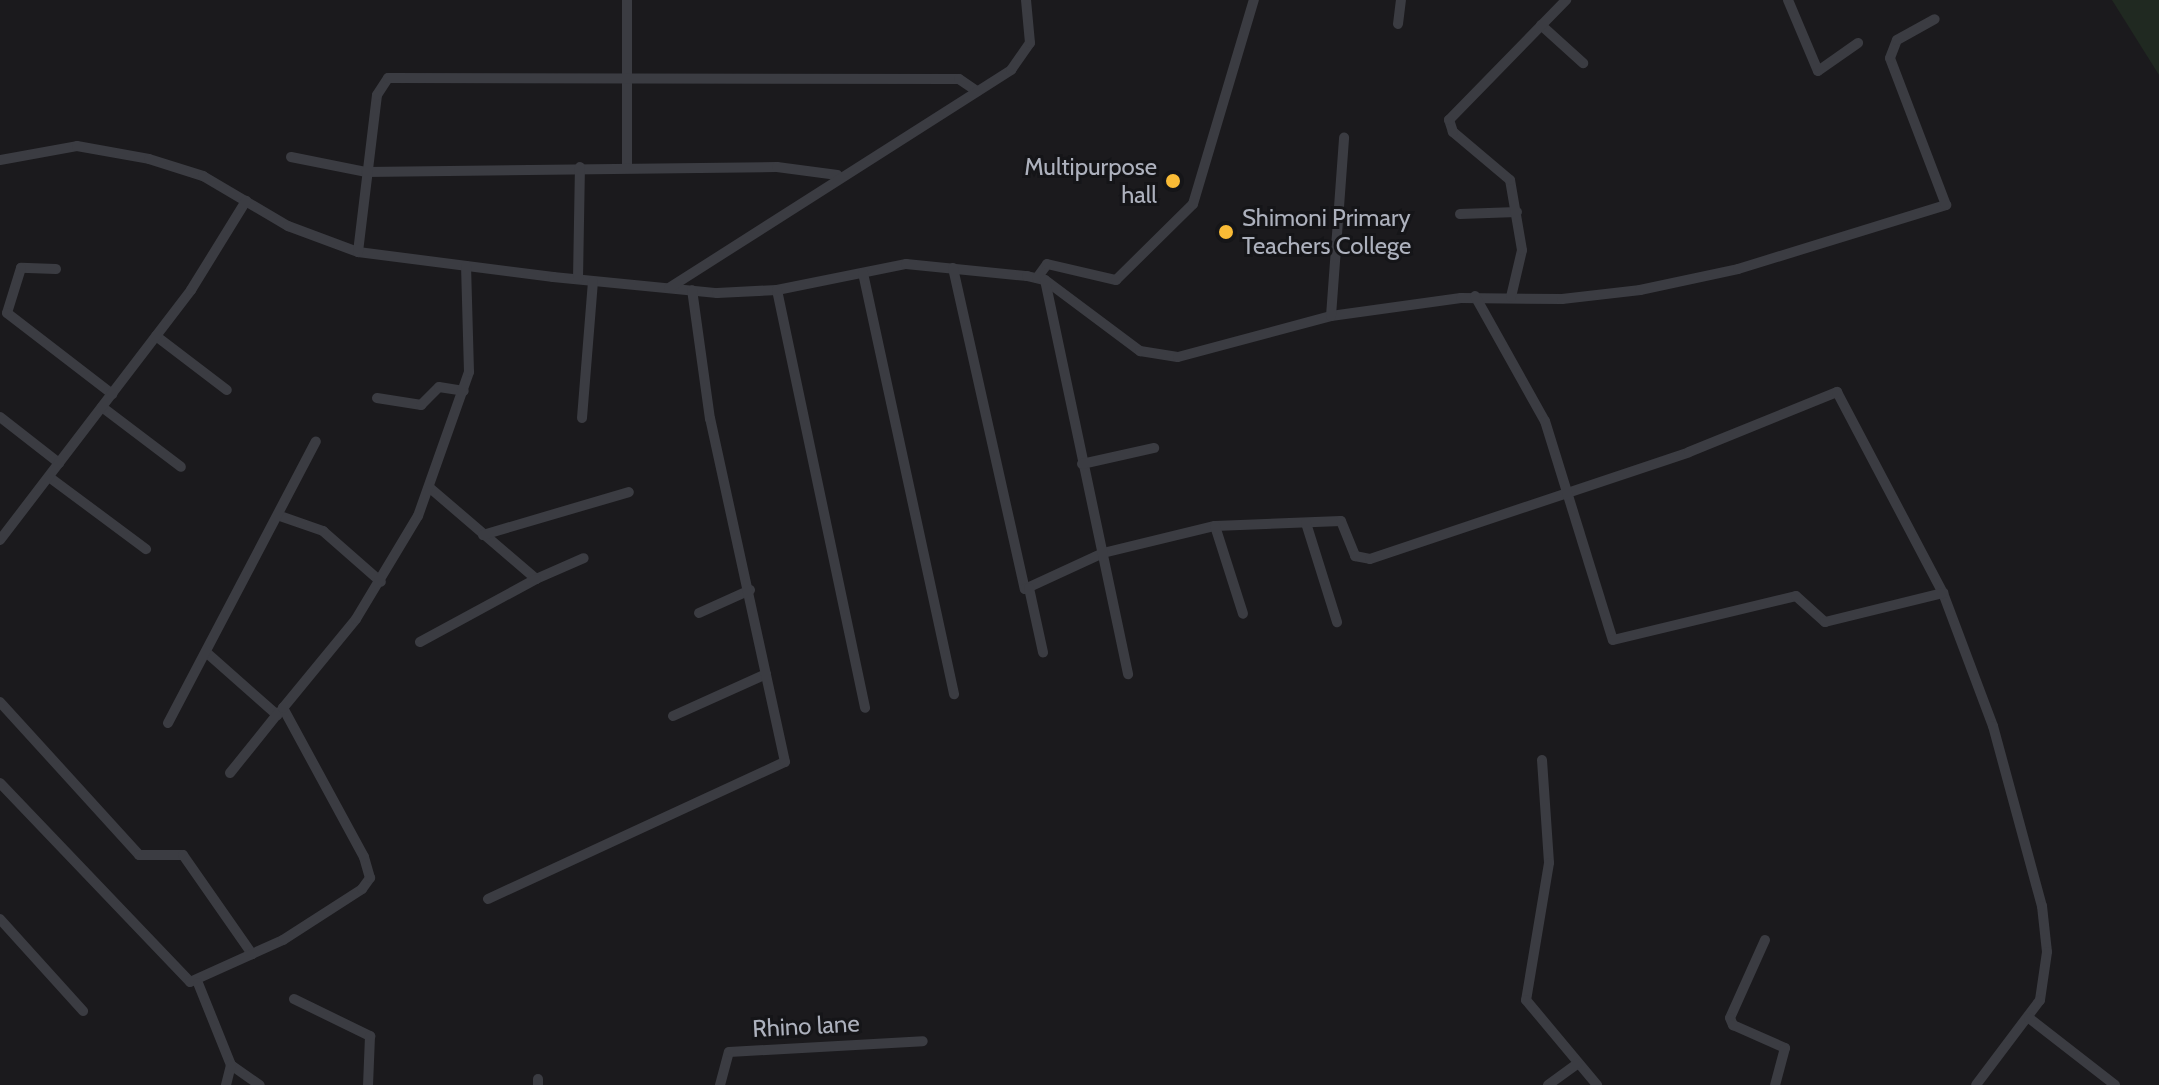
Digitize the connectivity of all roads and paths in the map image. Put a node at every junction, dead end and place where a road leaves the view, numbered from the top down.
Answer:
1 (627, 0) edge
2 (1026, 0) edge
3 (1254, 0) edge
4 (1401, 0) edge
5 (1565, 0) edge
6 (1788, 0) edge
7 (1935, 19) dead end
8 (1398, 24) dead end
9 (1541, 25) junction
10 (1858, 43) dead end
11 (1583, 63) dead end
12 (627, 77) junction
13 (977, 91) junction
14 (1344, 137) dead end
15 (291, 157) dead end
16 (0, 160) edge
17 (580, 167) junction
18 (627, 167) junction
19 (366, 172) junction
20 (837, 175) junction
21 (246, 201) junction
22 (1517, 212) junction
23 (1460, 214) dead end
24 (358, 252) junction
25 (466, 266) junction
26 (953, 268) junction
27 (56, 269) dead end
28 (863, 273) junction
29 (578, 279) junction
30 (1041, 279) junction
31 (593, 281) junction
32 (669, 288) junction
33 (692, 290) junction
34 (777, 290) junction
35 (1475, 296) junction
36 (1511, 297) junction
37 (1331, 316) junction
38 (156, 336) junction
39 (227, 390) dead end
40 (464, 391) junction
41 (112, 394) junction
42 (377, 398) dead end
43 (102, 407) junction
44 (0, 417) edge
45 (582, 418) dead end
46 (316, 441) dead end
47 (1154, 448) dead end
48 (59, 463) junction
49 (1082, 464) junction
50 (181, 467) dead end
51 (49, 477) junction
52 (430, 488) junction
53 (629, 492) dead end
54 (1569, 492) junction
55 (280, 516) junction
56 (1306, 523) junction
57 (1215, 526) junction
58 (483, 535) junction
59 (0, 540) edge
60 (146, 549) dead end
61 (1103, 553) junction
62 (584, 558) dead end
63 (536, 579) junction
64 (381, 582) junction
65 (1029, 588) junction
66 (750, 590) junction
67 (1943, 593) junction
68 (699, 613) dead end
69 (1243, 614) dead end
70 (1337, 622) dead end
71 (420, 642) dead end
72 (1043, 652) dead end
73 (207, 653) junction
74 (766, 674) junction
75 (1128, 674) dead end
76 (954, 694) dead end
77 (0, 702) edge
78 (865, 708) dead end
79 (280, 712) junction
80 (673, 716) dead end
81 (168, 723) dead end
82 (1542, 760) dead end
83 (230, 773) dead end
84 (0, 783) edge
85 (488, 899) dead end
86 (0, 919) edge
87 (1765, 940) dead end
88 (252, 954) junction
89 (198, 983) junction
90 (294, 999) dead end
91 (83, 1011) dead end
92 (2029, 1018) junction
93 (923, 1041) dead end
94 (1577, 1064) junction
95 (231, 1065) junction
96 (226, 1085) edge
97 (260, 1085) edge
98 (368, 1085) edge
99 (720, 1085) edge
100 (1548, 1085) edge
101 (1597, 1085) edge
102 (1775, 1085) edge
103 (1976, 1085) edge
104 (2115, 1085) edge

1 - 12 street
2 - 13 street
3 - 30 street
4 - 8 street
5 - 9 street
6 - 10 street
7 - 36 street
9 - 11 street
9 - 22 street
12 - 13 street
12 - 18 street
12 - 19 street
13 - 20 street
14 - 37 street
15 - 19 street
16 - 21 street
17 - 18 street
17 - 19 street
17 - 29 street
18 - 20 street
19 - 24 street
20 - 32 street
21 - 24 street
21 - 38 street
22 - 23 street
22 - 36 street
24 - 25 street
25 - 29 street
25 - 40 street
26 - 28 street
26 - 30 street
26 - 65 street
27 - 41 street
28 - 34 street
28 - 76 street
29 - 31 street
30 - 37 street
30 - 49 street
31 - 32 street
31 - 45 street
32 - 33 street
33 - 34 street
33 - 66 street
34 - 78 street
35 - 36 street
35 - 37 street
35 - 54 street
38 - 39 street
38 - 41 street
40 - 42 street
40 - 52 street
41 - 43 street
43 - 48 street
43 - 50 street
44 - 48 street
46 - 55 street
47 - 49 street
48 - 51 street
49 - 61 street
51 - 59 street
51 - 60 street
52 - 58 street
52 - 64 street
53 - 58 street
54 - 56 street
54 - 67 street
54 - 67 street
55 - 64 street
55 - 73 street
56 - 57 street
56 - 70 street
57 - 61 street
57 - 69 street
58 - 63 street
61 - 65 street
61 - 75 street
62 - 63 street
63 - 71 street
64 - 79 street
65 - 72 street
66 - 68 street
66 - 74 street
67 - 92 street
73 - 79 street
73 - 81 street
74 - 80 street
74 - 85 street
77 - 88 street
79 - 83 street
79 - 88 street
82 - 94 street
84 - 89 street
86 - 91 street
87 - 102 street
88 - 89 street
89 - 95 street
90 - 98 street
92 - 103 street
92 - 104 street
93 - 99 street, Rhino lane
94 - 100 street
94 - 101 street
95 - 96 street
95 - 97 street

